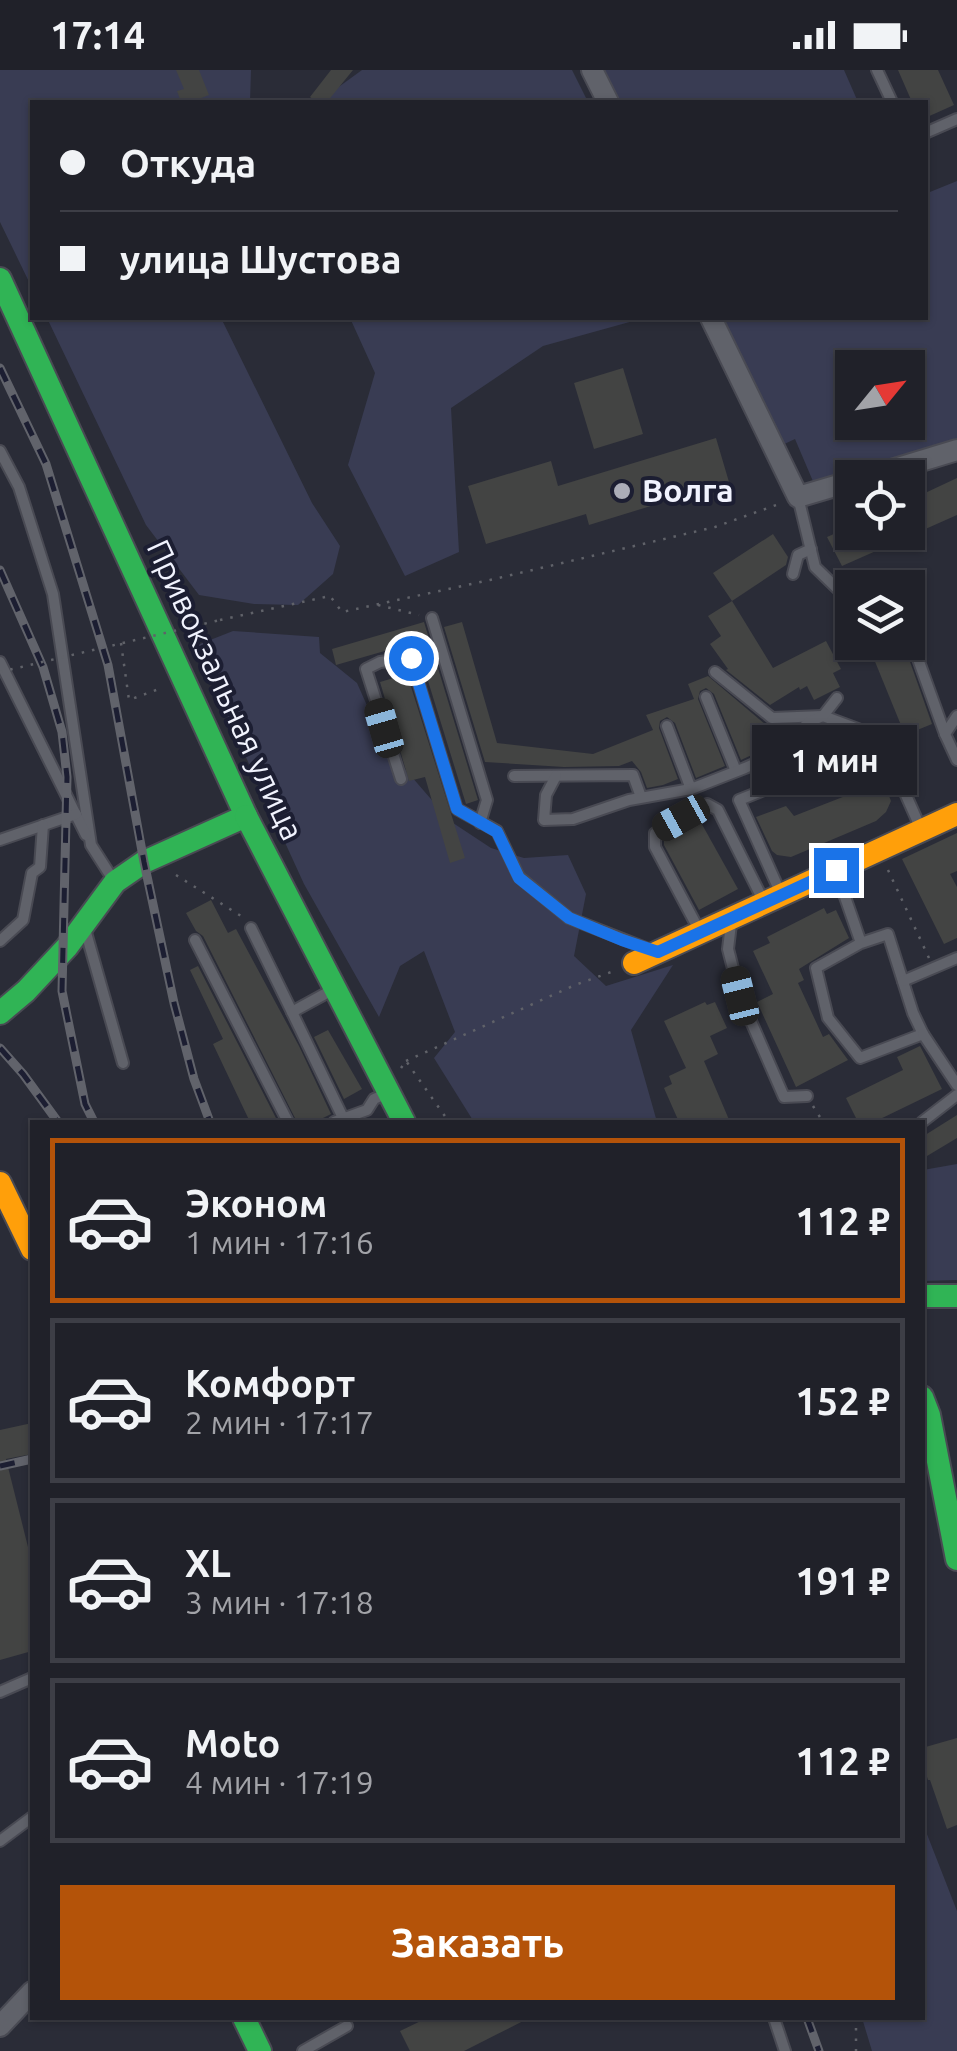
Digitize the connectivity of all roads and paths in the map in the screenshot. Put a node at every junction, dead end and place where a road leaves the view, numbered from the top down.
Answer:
1 (592, 70) edge
2 (877, 70) edge
3 (607, 100) edge
4 (891, 100) edge
5 (957, 119) edge
6 (928, 133) edge
7 (0, 279) edge
8 (712, 320) edge
9 (957, 450) edge
10 (0, 451) edge
11 (924, 460) edge
12 (835, 486) edge
13 (798, 498) junction
14 (810, 549) junction
15 (793, 574) dead end
16 (170, 582) dead end
17 (835, 586) edge
18 (376, 604) junction
19 (432, 618) joint
20 (187, 628) junction
21 (121, 643) junction
22 (918, 660) edge
23 (0, 662) edge
24 (0, 672) edge
25 (715, 672) dead end
26 (160, 688) dead end
27 (706, 697) dead end
28 (837, 698) dead end
29 (823, 716) junction
30 (957, 716) edge
31 (667, 726) dead end
32 (945, 734) junction
33 (877, 742) junction
34 (957, 760) edge
35 (825, 768) dead end
36 (736, 771) junction
37 (514, 776) dead end
38 (556, 776) junction
39 (401, 779) dead end
40 (808, 782) dead end
41 (692, 789) junction
42 (641, 797) junction
43 (76, 814) junction
44 (957, 814) edge
45 (246, 816) junction
46 (480, 823) junction
47 (42, 826) junction
48 (922, 830) junction
49 (0, 840) edge
50 (91, 845) junction
51 (879, 850) junction
52 (836, 870) junction
53 (114, 882) junction
54 (773, 899) junction
55 (732, 918) junction
56 (84, 924) junction
57 (251, 928) dead end
58 (700, 932) junction
59 (0, 940) edge
60 (196, 940) dead end
61 (862, 943) junction
62 (658, 952) junction
63 (957, 958) edge
64 (634, 964) joint
65 (934, 968) junction
66 (903, 981) junction
67 (336, 989) junction
68 (1, 1009) edge
69 (292, 1012) junction
70 (923, 1034) junction
71 (406, 1062) junction
72 (122, 1063) dead end
73 (393, 1084) junction
74 (957, 1085) edge
75 (957, 1095) edge
76 (807, 1096) joint
77 (287, 1120) edge
78 (341, 1120) edge
79 (343, 1120) edge
80 (403, 1120) edge
81 (448, 1120) edge
82 (822, 1120) edge
83 (925, 1120) edge
84 (0, 1183) edge
85 (30, 1247) edge
86 (925, 1296) edge
87 (957, 1296) edge
88 (925, 1405) edge
89 (957, 1559) edge
90 (30, 1679) edge
91 (0, 1692) edge
92 (30, 1819) edge
93 (0, 1840) edge
94 (30, 1994) edge
95 (245, 2020) edge
96 (775, 2020) edge
97 (853, 2020) edge
98 (0, 2026) edge
99 (347, 2026) dead end
100 (260, 2051) edge
101 (303, 2051) edge
102 (785, 2051) edge
103 (856, 2051) edge

1 - 3 street
2 - 4 lane
5 - 6 lane
7 - 45 main road, Привокзальная улица
8 - 13 street
9 - 11 street
10 - 50 lane
12 - 13 street
13 - 14 lane
13 - 18 path
14 - 15 lane
14 - 17 lane
16 - 20 path
18 - 19 path
18 - 20 path, bridge
19 - 46 lane
20 - 21 path, bridge
21 - 24 path, bridge
21 - 26 path
22 - 32 lane
23 - 43 lane
25 - 29 lane
27 - 36 lane
28 - 29 lane
29 - 33 lane
29 - 36 lane
30 - 32 lane
31 - 41 lane
32 - 34 lane
33 - 35 lane
33 - 48 lane
36 - 41 lane
37 - 38 lane
38 - 42 lane
38 - 42 lane
39 - 46 lane
40 - 54 lane
41 - 42 lane
43 - 47 lane
43 - 50 lane
44 - 48 main road
45 - 53 main road
45 - 67 main road, Привокзальная улица
46 - 62 lane
47 - 49 lane
47 - 59 lane
48 - 51 main road
50 - 53 lane
51 - 52 main road
51 - 65 path
52 - 54 main road
52 - 61 lane
53 - 56 main road
54 - 55 main road
54 - 58 lane
55 - 58 main road
55 - 76 lane
56 - 68 main road
56 - 72 lane
57 - 69 lane
58 - 62 main road
60 - 77 lane
61 - 66 lane
61 - 70 lane
62 - 64 main road
63 - 65 lane
64 - 71 path
65 - 66 lane
66 - 70 lane
67 - 69 lane
67 - 73 main road, Привокзальная улица
69 - 78 lane
70 - 74 lane
71 - 73 path
71 - 81 path
73 - 79 lane
73 - 80 main road, Привокзальная улица
75 - 83 lane
76 - 82 path
84 - 85 main road
86 - 87 main road
88 - 89 main road
90 - 91 lane
92 - 93 lane
94 - 98 street
95 - 100 main road
96 - 102 lane
97 - 103 path
99 - 101 lane

